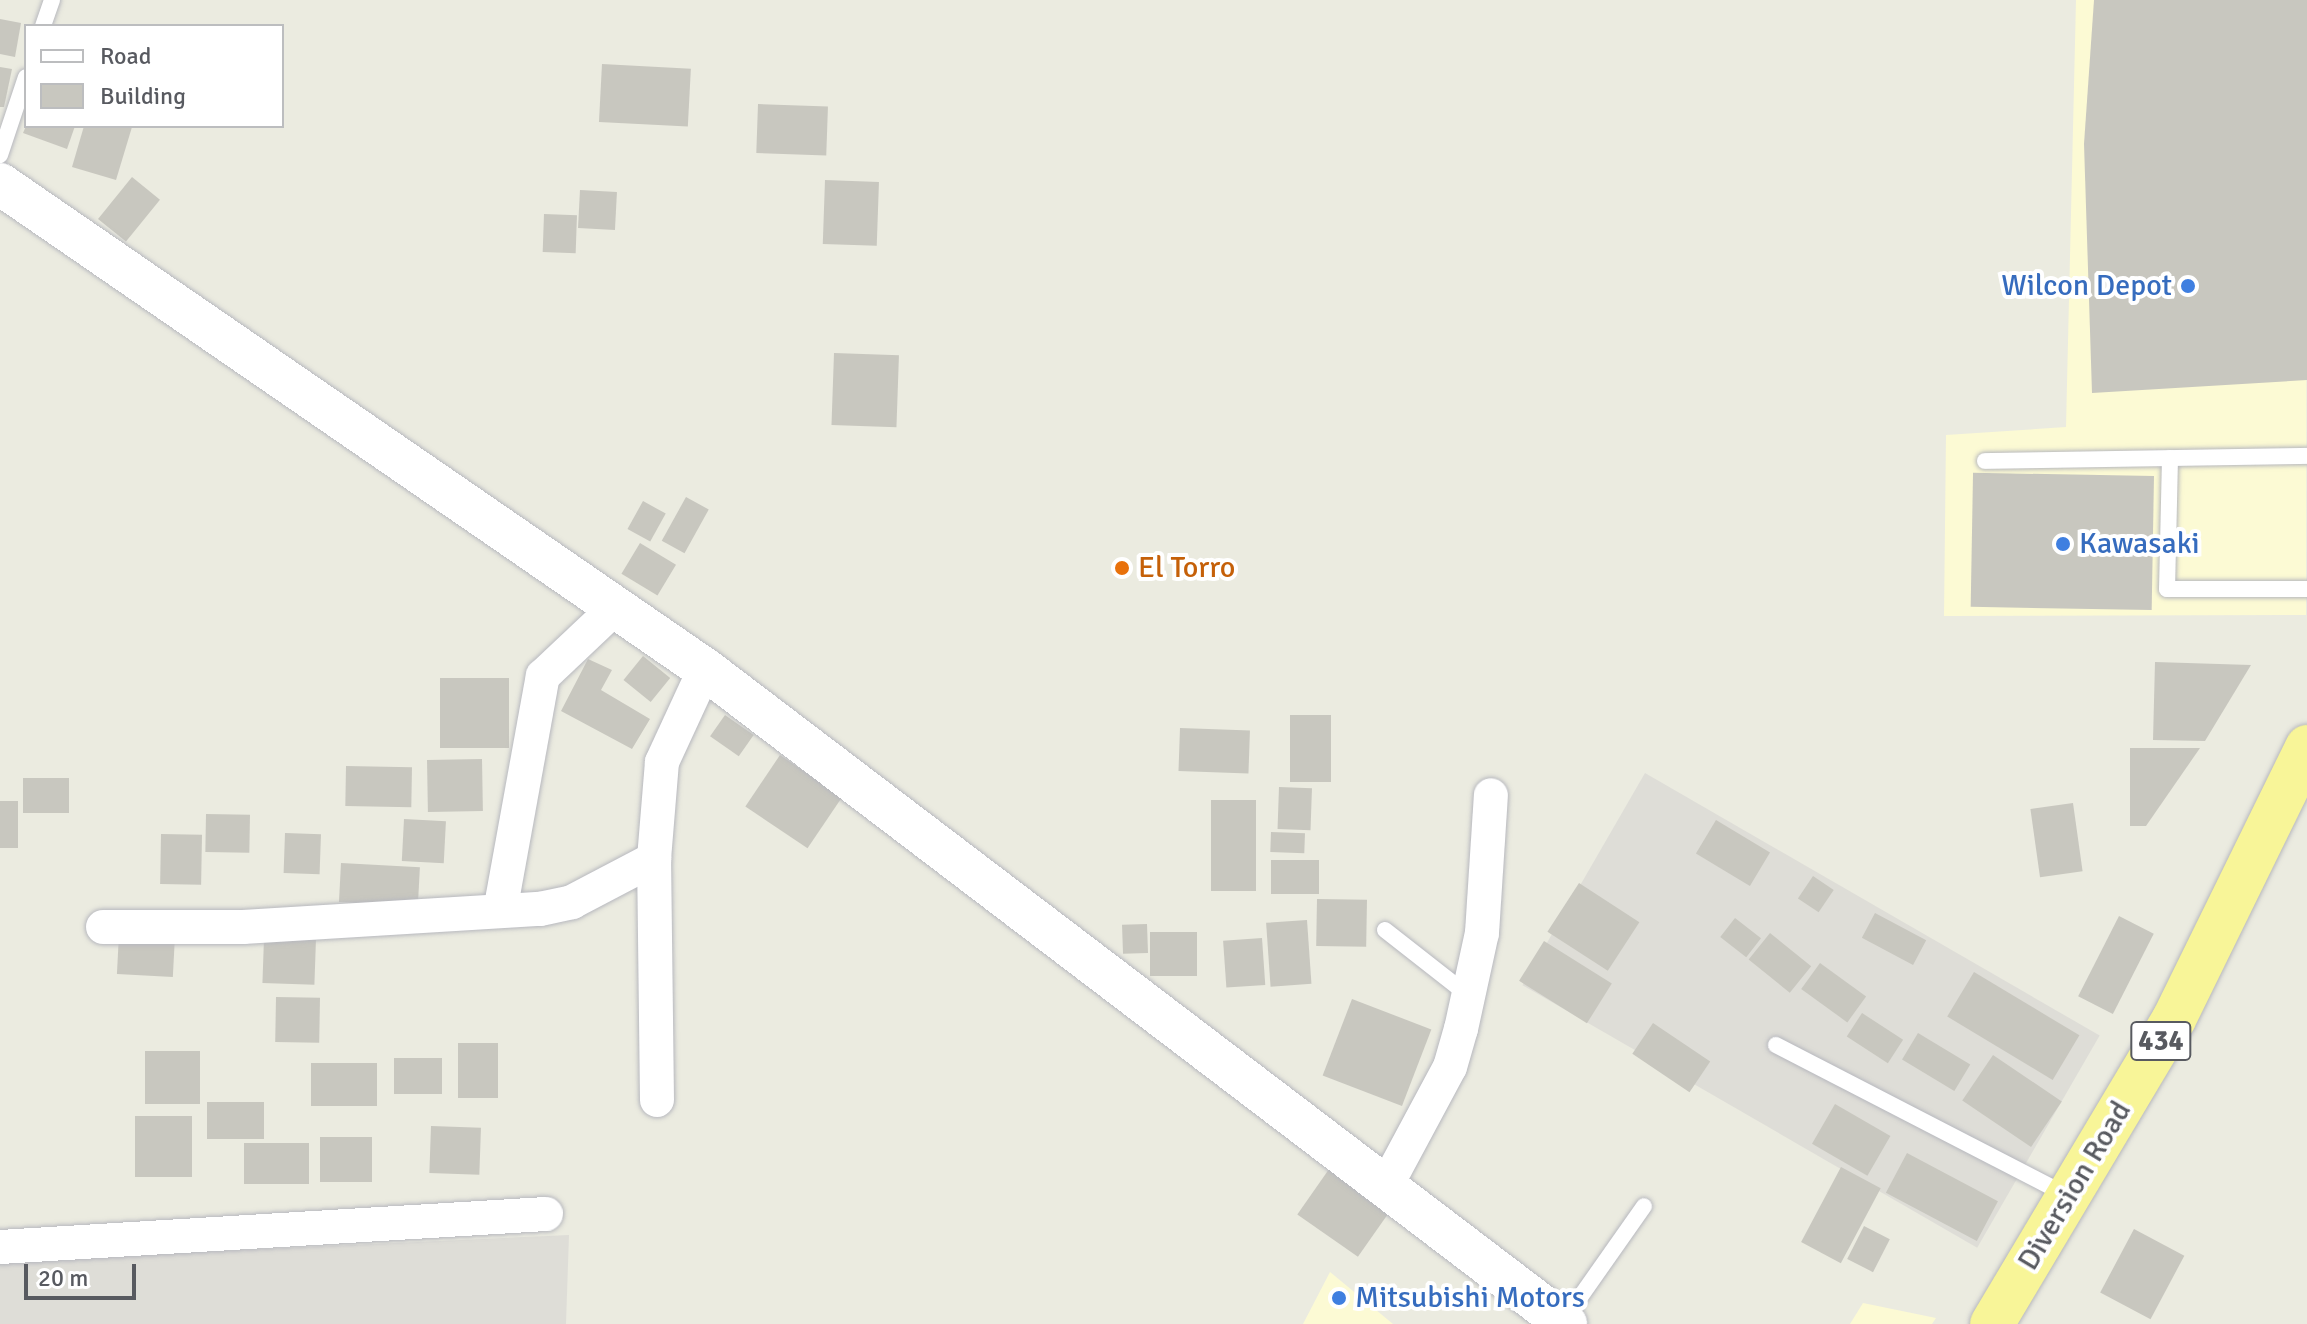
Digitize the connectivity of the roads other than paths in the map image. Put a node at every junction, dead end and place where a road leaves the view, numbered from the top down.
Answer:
1 (52, 0) edge
2 (44, 24) edge
3 (24, 83) edge
4 (0, 155) edge
5 (0, 184) edge
6 (2307, 456) edge
7 (2170, 458) junction
8 (1985, 461) dead end
9 (2307, 589) edge
10 (617, 606) junction
11 (705, 669) junction
12 (2307, 747) edge
13 (1491, 795) dead end
14 (654, 859) junction
15 (501, 906) junction
16 (103, 927) dead end
17 (1385, 930) dead end
18 (1468, 995) junction
19 (1776, 1045) dead end
20 (657, 1100) dead end
21 (1385, 1188) junction
22 (2071, 1197) junction
23 (1644, 1206) dead end
24 (546, 1214) dead end
25 (0, 1247) edge
26 (1565, 1323) edge
27 (1992, 1324) edge

1 - 2 lane
3 - 4 lane
5 - 10 street
6 - 7 lane
7 - 8 lane
7 - 9 lane
10 - 11 street
10 - 15 street
11 - 14 street
11 - 21 street
12 - 22 highway, Diversion Road / 434
13 - 18 street
14 - 15 street
14 - 20 street
15 - 16 street
17 - 18 lane
18 - 21 street
19 - 22 lane
21 - 26 street
22 - 27 highway, Diversion Road / 434
23 - 26 lane
24 - 25 street

